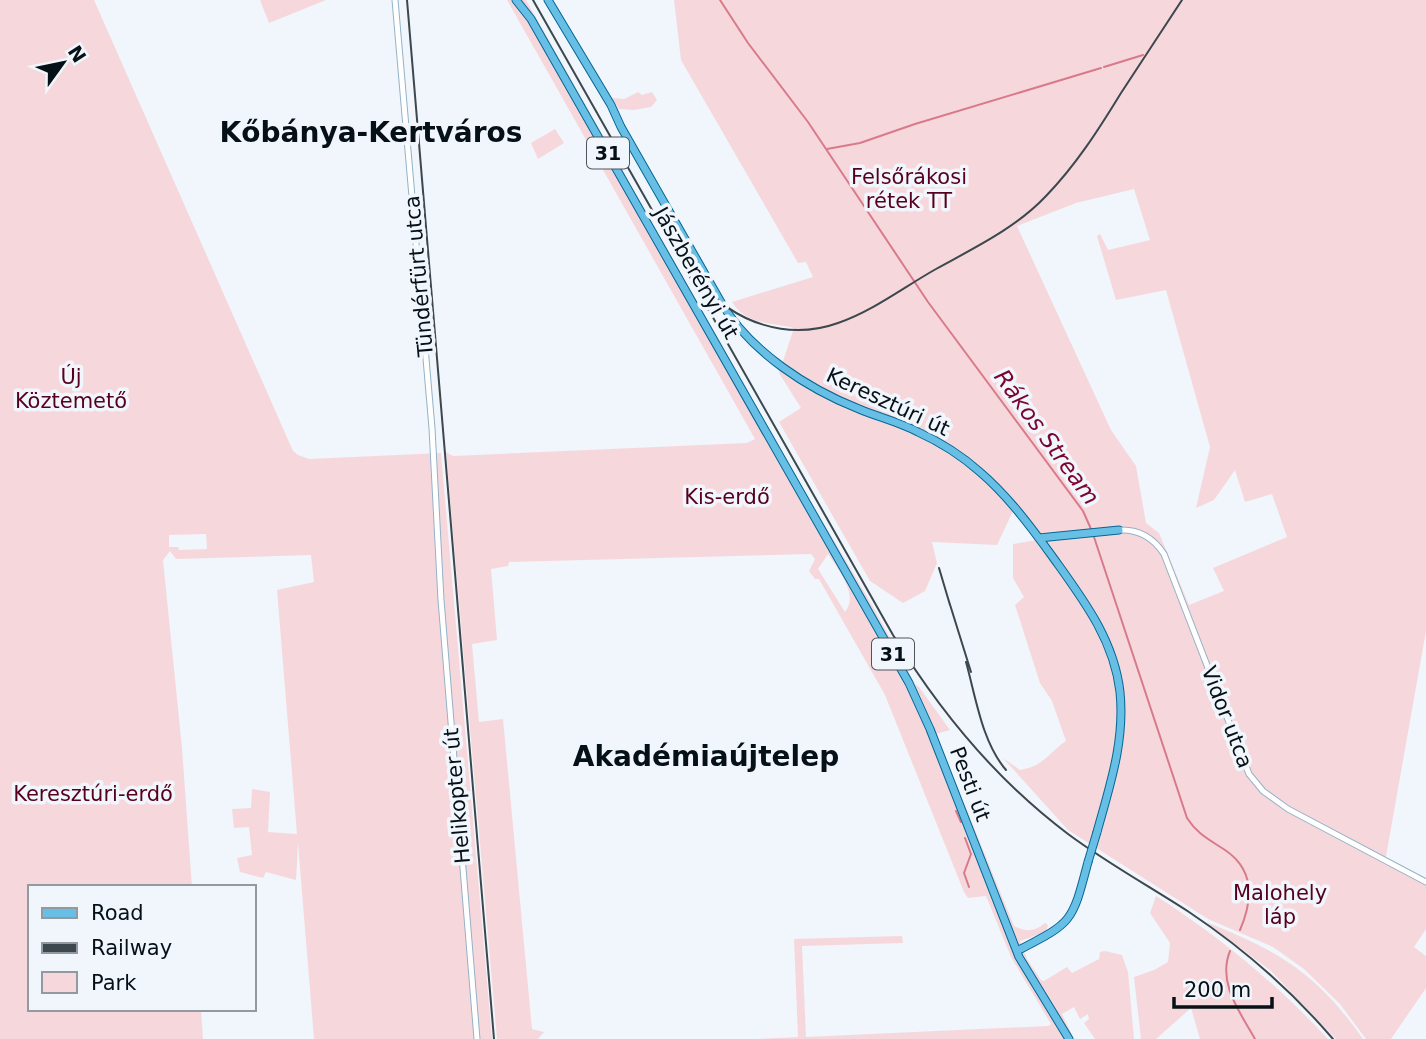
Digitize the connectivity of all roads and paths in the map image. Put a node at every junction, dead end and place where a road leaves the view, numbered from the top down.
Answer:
1 (395, 0) edge
2 (516, 0) edge
3 (522, 0) edge
4 (548, 0) edge
5 (531, 19) junction
6 (1119, 530) joint
7 (1043, 538) junction
8 (830, 544) joint
9 (438, 553) joint
10 (1426, 882) edge
11 (1017, 951) junction
12 (477, 1039) edge
13 (1069, 1039) edge

1 - 9 street, Tündérfürt utca
2 - 5 main road, Jászberényi út / 31
3 - 5 main road, Jászberényi út / 31
4 - 7 main road, Keresztúri út
5 - 8 main road, Jászberényi út / 31
6 - 7 main road
6 - 10 street, Vidor utca
7 - 11 main road, bridge
8 - 11 main road, Pesti út / 31
9 - 12 street, Helikopter út
11 - 13 main road, Pesti út / 31

